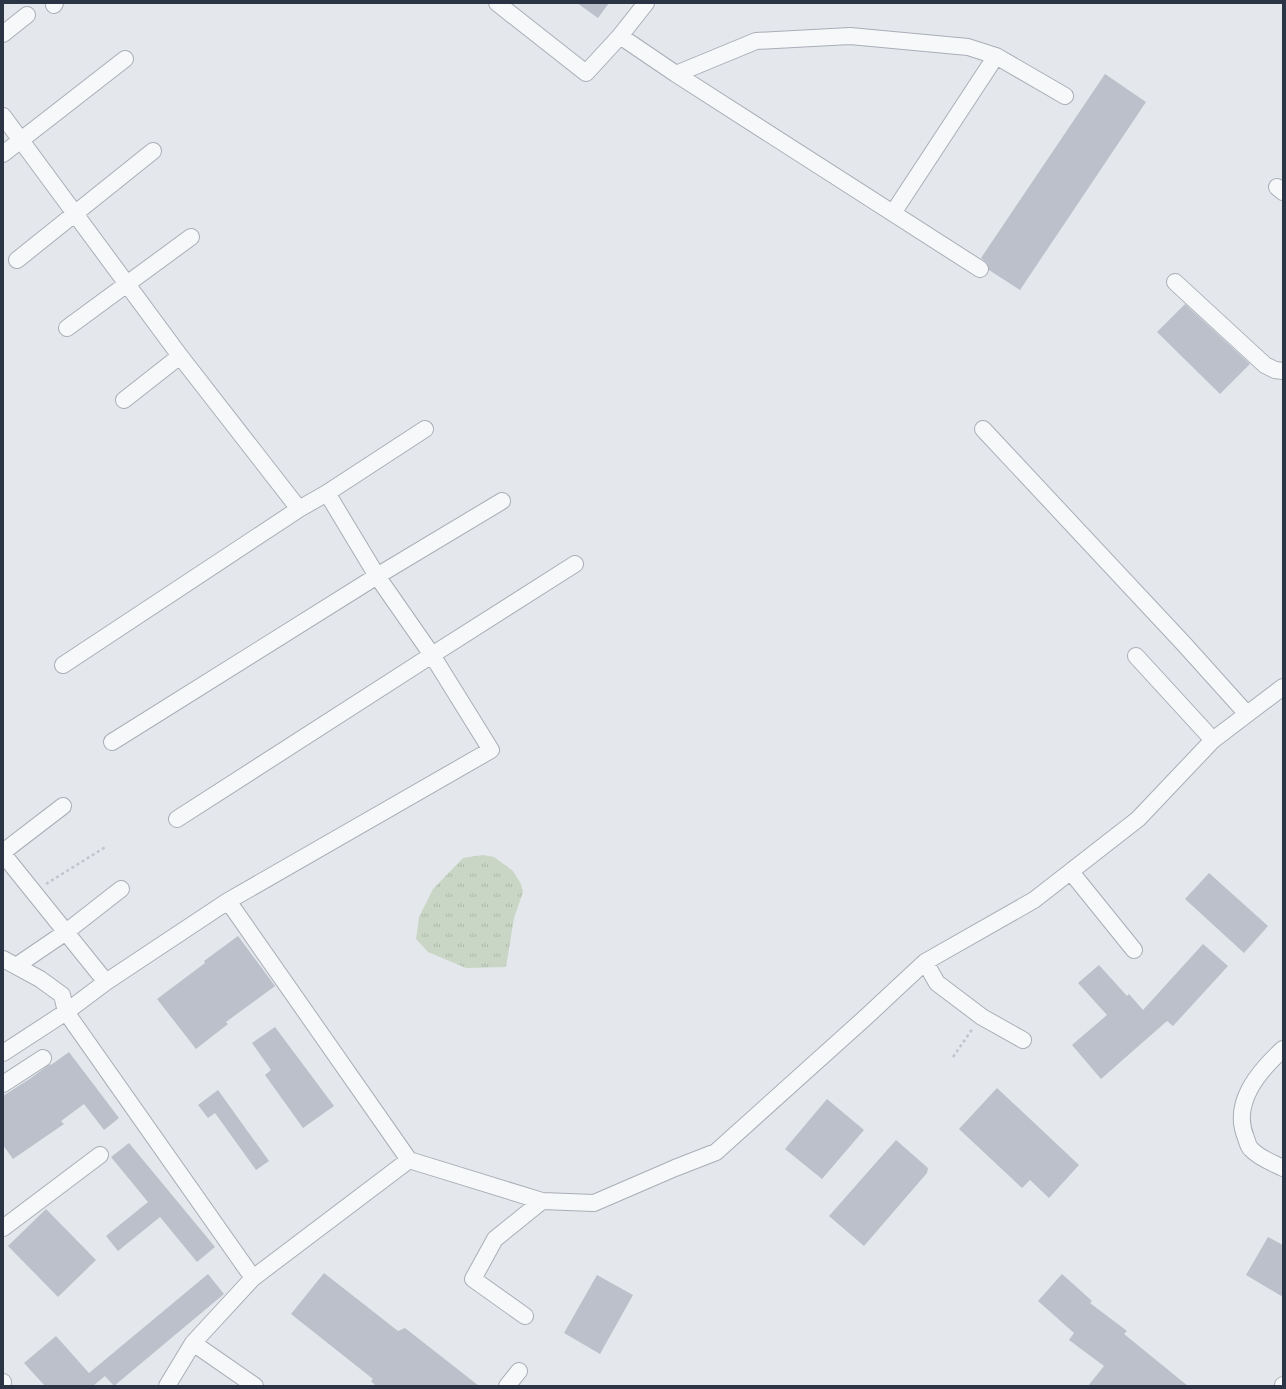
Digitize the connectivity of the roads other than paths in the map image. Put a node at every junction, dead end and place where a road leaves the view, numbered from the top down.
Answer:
1 (497, 3) edge
2 (646, 3) edge
3 (27, 15) dead end
4 (3, 34) edge
5 (620, 36) junction
6 (996, 56) junction
7 (125, 59) dead end
8 (676, 74) junction
9 (1065, 96) dead end
10 (3, 116) edge
11 (21, 140) junction
12 (153, 151) dead end
13 (3, 154) edge
14 (893, 213) junction
15 (75, 214) junction
16 (191, 237) dead end
17 (17, 260) dead end
18 (980, 269) dead end
19 (1175, 282) dead end
20 (127, 284) junction
21 (67, 328) dead end
22 (180, 356) junction
23 (1283, 371) edge
24 (124, 400) dead end
25 (425, 429) dead end
26 (983, 429) dead end
27 (328, 493) junction
28 (502, 501) dead end
29 (299, 509) junction
30 (576, 564) dead end
31 (377, 576) junction
32 (432, 655) junction
33 (1136, 656) dead end
34 (63, 665) dead end
35 (1283, 687) edge
36 (1247, 714) junction
37 (1213, 740) junction
38 (112, 742) dead end
39 (63, 806) dead end
40 (177, 818) dead end
41 (3, 853) edge
42 (1071, 872) junction
43 (121, 889) dead end
44 (228, 901) junction
45 (66, 932) junction
46 (1134, 950) dead end
47 (10, 962) edge
48 (925, 962) junction
49 (106, 982) junction
50 (66, 1012) junction
51 (1023, 1040) dead end
52 (1283, 1049) edge
53 (3, 1053) edge
54 (42, 1058) dead end
55 (3, 1084) edge
56 (100, 1155) dead end
57 (410, 1160) junction
58 (1283, 1168) edge
59 (542, 1201) junction
60 (3, 1228) edge
61 (253, 1278) junction
62 (525, 1316) dead end
63 (193, 1343) junction
64 (519, 1371) dead end
65 (167, 1386) edge
66 (255, 1386) edge
67 (508, 1386) edge

1 - 5 street
2 - 5 street
3 - 4 street
5 - 8 street
6 - 8 street
6 - 9 street
6 - 14 street
7 - 11 street
8 - 14 street
10 - 11 street
11 - 13 street
11 - 15 street
12 - 15 street
14 - 18 street
15 - 17 street
15 - 20 street
16 - 20 street
19 - 23 street
20 - 21 street
20 - 22 street
22 - 24 street
22 - 29 street
25 - 27 street
26 - 36 street
27 - 29 street
27 - 31 street
28 - 31 street
29 - 34 street
30 - 32 street
31 - 32 street
31 - 38 street
32 - 40 street
32 - 44 street
33 - 37 street
35 - 36 street
36 - 37 street
37 - 42 street
39 - 41 street
41 - 45 street
42 - 46 street
42 - 48 street
43 - 45 street
44 - 49 street
44 - 57 street
45 - 47 street
45 - 49 street
47 - 50 street
48 - 51 street
48 - 59 street
49 - 50 street
50 - 53 street
50 - 61 street
52 - 58 street
54 - 55 street
56 - 60 street
57 - 59 street
57 - 61 street
59 - 62 street
61 - 63 street
63 - 65 street
63 - 66 street
64 - 67 street

